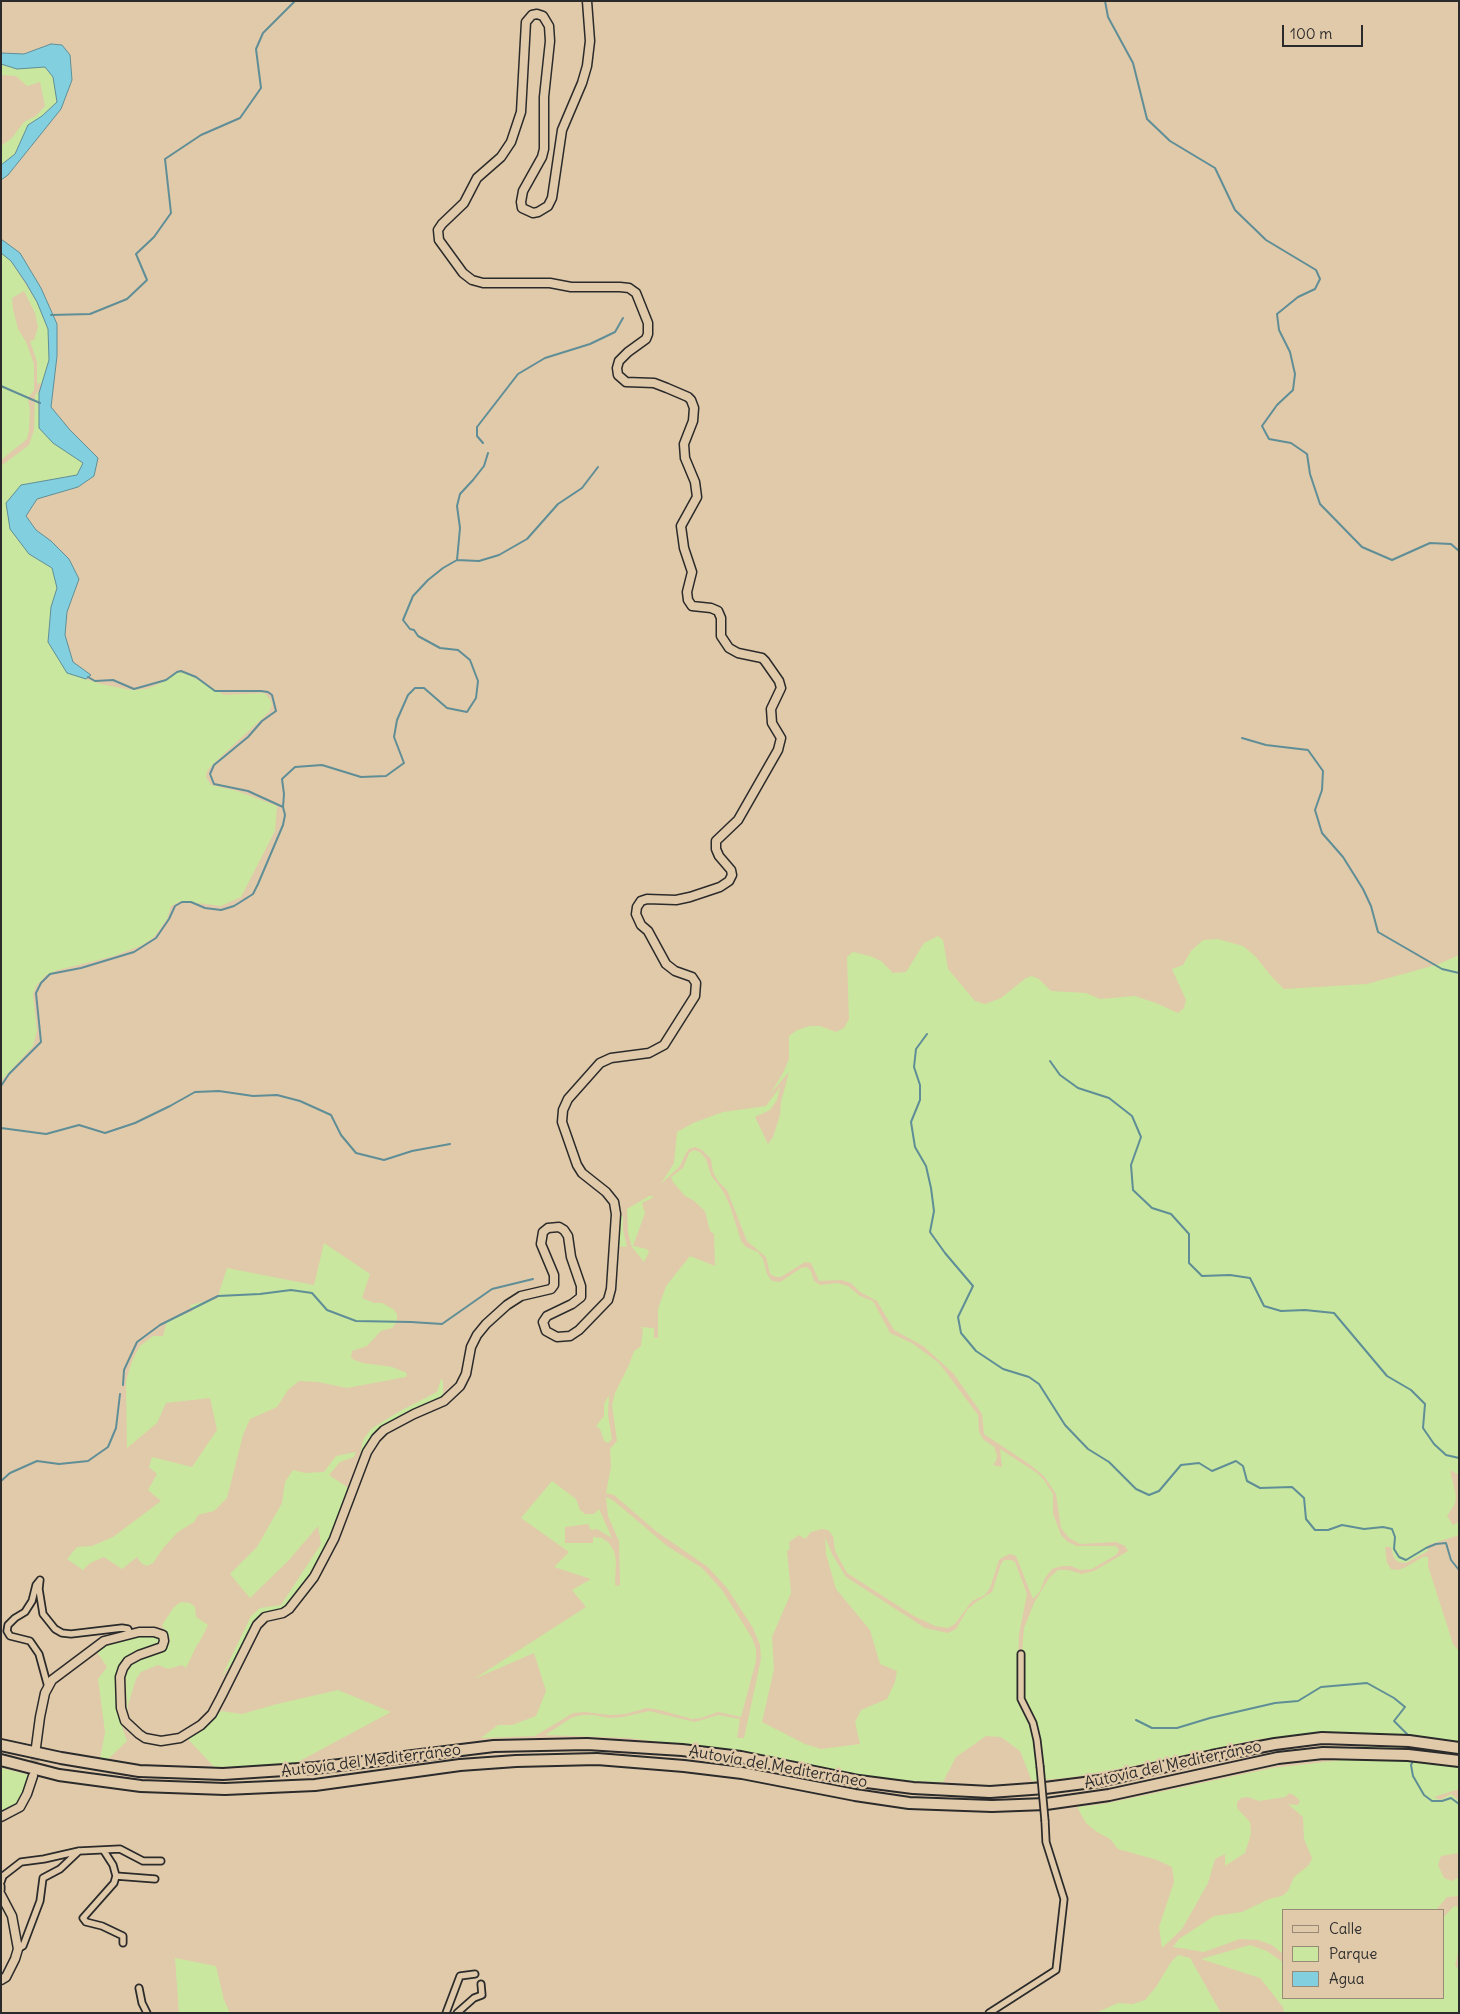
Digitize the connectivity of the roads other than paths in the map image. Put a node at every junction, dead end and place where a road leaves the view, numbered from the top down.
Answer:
1 (588, 1) edge
2 (130, 1634) junction
3 (1021, 1654) dead end
4 (48, 1687) junction
5 (1, 1745) edge
6 (36, 1747) tunnel mouth
7 (1459, 1748) edge
8 (1, 1760) edge
9 (1459, 1761) edge
10 (33, 1776) tunnel mouth
11 (1, 1817) edge
12 (79, 1850) junction
13 (104, 1850) junction
14 (161, 1861) dead end
15 (116, 1876) junction
16 (155, 1879) dead end
17 (1, 1884) edge
18 (1, 1890) edge
19 (1, 1896) edge
20 (123, 1943) dead end
21 (18, 1949) junction
22 (475, 1974) dead end
23 (1, 1980) edge
24 (481, 1984) dead end
25 (139, 1988) dead end
26 (148, 2013) edge
27 (446, 2013) edge
28 (457, 2013) edge
29 (989, 2013) edge

1 - 2 main road
2 - 4 main road
2 - 4 street
3 - 29 street, bridge
4 - 6 main road
5 - 7 highway, Autovía del Mediterráneo
8 - 9 highway, Autovía del Mediterráneo
10 - 11 main road
12 - 13 street
12 - 17 street
12 - 21 street
13 - 14 street
13 - 15 street
15 - 16 street
15 - 20 street
17 - 18 street
19 - 21 main road
21 - 23 main road
22 - 27 street
24 - 28 street
25 - 26 street

